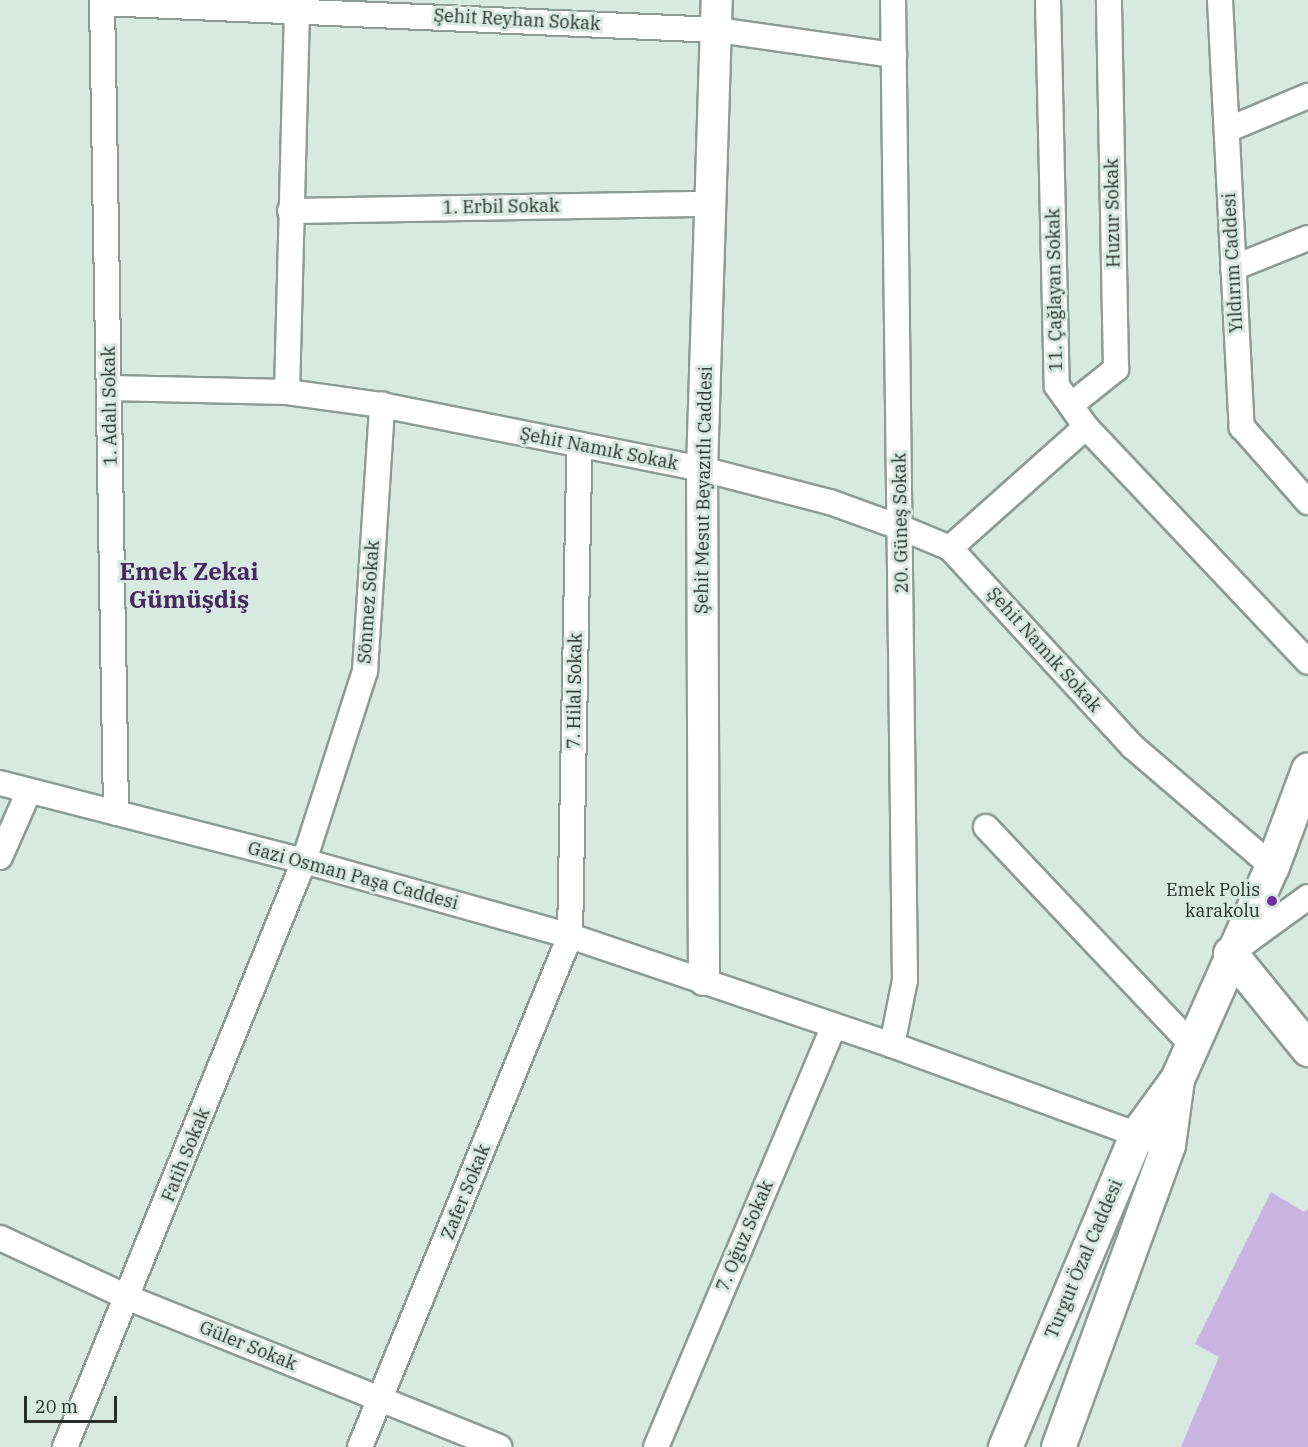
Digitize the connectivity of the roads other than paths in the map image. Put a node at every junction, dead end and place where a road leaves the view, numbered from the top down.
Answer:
1 (717, 0) edge
2 (893, 0) edge
3 (1048, 0) edge
4 (1109, 0) edge
5 (1220, 0) edge
6 (102, 2) edge
7 (221, 4) edge
8 (353, 7) edge
9 (505, 10) edge
10 (297, 12) junction
11 (718, 30) junction
12 (894, 55) junction
13 (1308, 96) edge
14 (1227, 130) junction
15 (712, 204) junction
16 (290, 211) junction
17 (1308, 237) edge
18 (1233, 268) junction
19 (110, 388) junction
20 (287, 392) junction
21 (382, 405) junction
22 (1071, 405) junction
23 (1086, 427) junction
24 (579, 446) junction
25 (702, 470) junction
26 (1308, 502) edge
27 (902, 528) junction
28 (950, 548) junction
29 (1308, 662) edge
30 (1308, 769) edge
31 (0, 783) edge
32 (29, 791) junction
33 (116, 813) junction
34 (986, 827) dead end
35 (0, 857) edge
36 (304, 861) junction
37 (1272, 866) junction
38 (1308, 897) edge
39 (570, 936) junction
40 (1230, 953) junction
41 (704, 980) junction
42 (834, 1026) junction
43 (1190, 1042) junction
44 (892, 1045) junction
45 (1308, 1050) edge
46 (1177, 1079) junction
47 (1136, 1135) junction
48 (1168, 1145) junction
49 (0, 1238) edge
50 (129, 1298) junction
51 (382, 1400) junction
52 (65, 1447) edge
53 (360, 1447) edge
54 (500, 1447) edge
55 (656, 1447) edge
56 (1005, 1447) edge
57 (1058, 1447) edge

1 - 11 street, Şehit Mesut Beyazıtlı Caddesi
2 - 12 street, 20. Güneş Sokak
3 - 22 street, 11. Çağlayan Sokak
4 - 22 street, Huzur Sokak
5 - 14 street, Yıldırım Caddesi
6 - 7 street, Şehit Reyhan Sokak
6 - 19 street, 1. Adalı Sokak
7 - 10 street, Şehit Reyhan Sokak
8 - 9 street, Şehit Reyhan Sokak
8 - 10 street, Şehit Reyhan Sokak
9 - 11 street, Şehit Reyhan Sokak
10 - 16 street
11 - 12 street, Şehit Reyhan Sokak
11 - 15 street, Şehit Mesut Beyazıtlı Caddesi
12 - 27 street, 20. Güneş Sokak
13 - 14 street
14 - 18 street, Yıldırım Caddesi
15 - 16 street, 1. Erbil Sokak
15 - 25 street, Şehit Mesut Beyazıtlı Caddesi
16 - 20 street
17 - 18 street
18 - 26 street, Yıldırım Caddesi
19 - 20 street, Şehit Namık Sokak
19 - 33 street, 1. Adalı Sokak
20 - 21 street, Şehit Namık Sokak
21 - 24 street, Şehit Namık Sokak
21 - 36 street, Sönmez Sokak
22 - 23 street, 11. Çağlayan Sokak
23 - 28 street
23 - 29 street, 11. Çağlayan Sokak
24 - 25 street, Şehit Namık Sokak
24 - 39 street, 7. Hilal Sokak
25 - 27 street, Şehit Namık Sokak
25 - 41 street, Şehit Mesut Beyazıtlı Caddesi
27 - 28 street, Şehit Namık Sokak
27 - 44 street, 20. Güneş Sokak
28 - 37 street, Şehit Namık Sokak
30 - 37 main road, Turgut Özal Caddesi
31 - 32 street, Gazi Osman Paşa Caddesi
32 - 33 street, Gazi Osman Paşa Caddesi
32 - 35 street
33 - 36 street, Gazi Osman Paşa Caddesi
34 - 43 street
36 - 39 street, Gazi Osman Paşa Caddesi
36 - 50 street, Fatih Sokak
37 - 40 main road, Turgut Özal Caddesi
38 - 40 street
39 - 41 street, Gazi Osman Paşa Caddesi
39 - 51 street, Zafer Sokak
40 - 43 main road, Turgut Özal Caddesi
40 - 45 main road
41 - 42 street, Gazi Osman Paşa Caddesi
42 - 44 street, Gazi Osman Paşa Caddesi
42 - 55 street, 7. Oğuz Sokak
43 - 46 main road, Turgut Özal Caddesi
44 - 47 street, Gazi Osman Paşa Caddesi
46 - 47 main road, Turgut Özal Caddesi
46 - 48 main road, Turgut Özal Caddesi
47 - 48 street, Gazi Osman Paşa Caddesi
47 - 56 main road, Turgut Özal Caddesi
48 - 57 main road, Turgut Özal Caddesi
49 - 50 street, Güler Sokak
50 - 51 street, Güler Sokak
50 - 52 street, Fatih Sokak
51 - 53 street, Zafer Sokak
51 - 54 street, Güler Sokak

